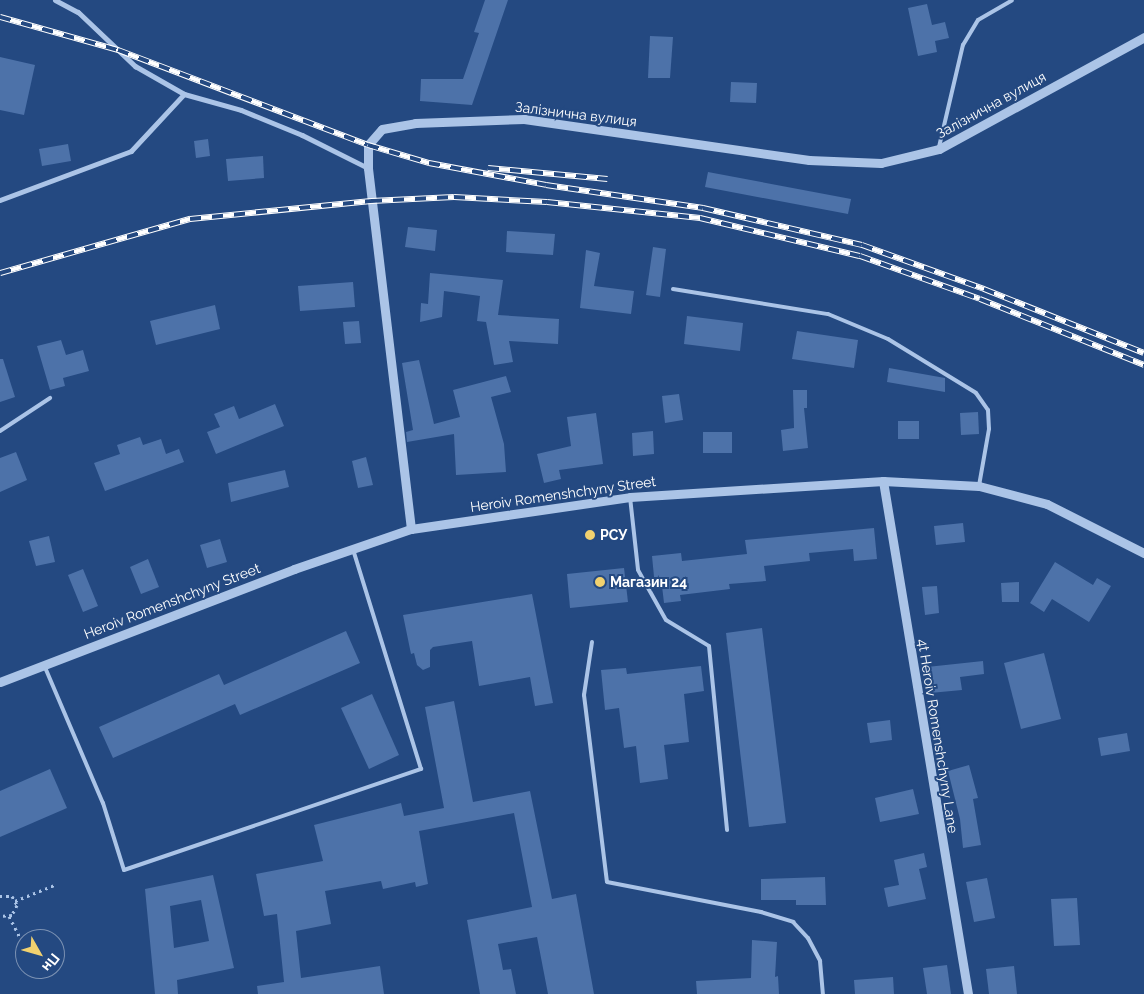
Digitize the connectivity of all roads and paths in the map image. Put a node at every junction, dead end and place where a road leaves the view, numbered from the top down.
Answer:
1 (55, 0) edge
2 (1012, 0) edge
3 (1144, 37) edge
4 (184, 94) junction
5 (939, 149) junction
6 (368, 168) junction
7 (0, 200) edge
8 (673, 288) dead end
9 (50, 398) dead end
10 (0, 431) edge
11 (883, 481) junction
12 (979, 486) junction
13 (630, 497) junction
14 (411, 529) junction
15 (353, 549) junction
16 (1144, 553) edge
17 (592, 642) dead end
18 (44, 665) junction
19 (0, 682) edge
20 (728, 830) dead end
21 (57, 884) dead end
22 (0, 895) edge
23 (15, 901) junction
24 (0, 916) edge
25 (9, 916) junction
26 (16, 929) edge
27 (824, 994) edge
28 (968, 994) edge

1 - 4 street
2 - 5 lane
3 - 5 street, Залізнична вулиця
4 - 6 street
4 - 7 street
5 - 6 street, Залізнична вулиця
6 - 14 street, Залізнична вулиця
8 - 12 lane
9 - 10 lane
11 - 12 street, Heroiv Romenshchyny Street
11 - 13 street, Heroiv Romenshchyny Street
11 - 28 street, 4t Heroiv Romenshchyny Lane
12 - 16 street, Heroiv Romenshchyny Street
13 - 14 street, Heroiv Romenshchyny Street
13 - 20 lane
14 - 15 street, Heroiv Romenshchyny Street
15 - 18 street, Heroiv Romenshchyny Street
15 - 18 lane
17 - 27 lane
18 - 19 street, Heroiv Romenshchyny Street
21 - 23 path
22 - 23 path
23 - 25 path
24 - 25 path
25 - 26 path

